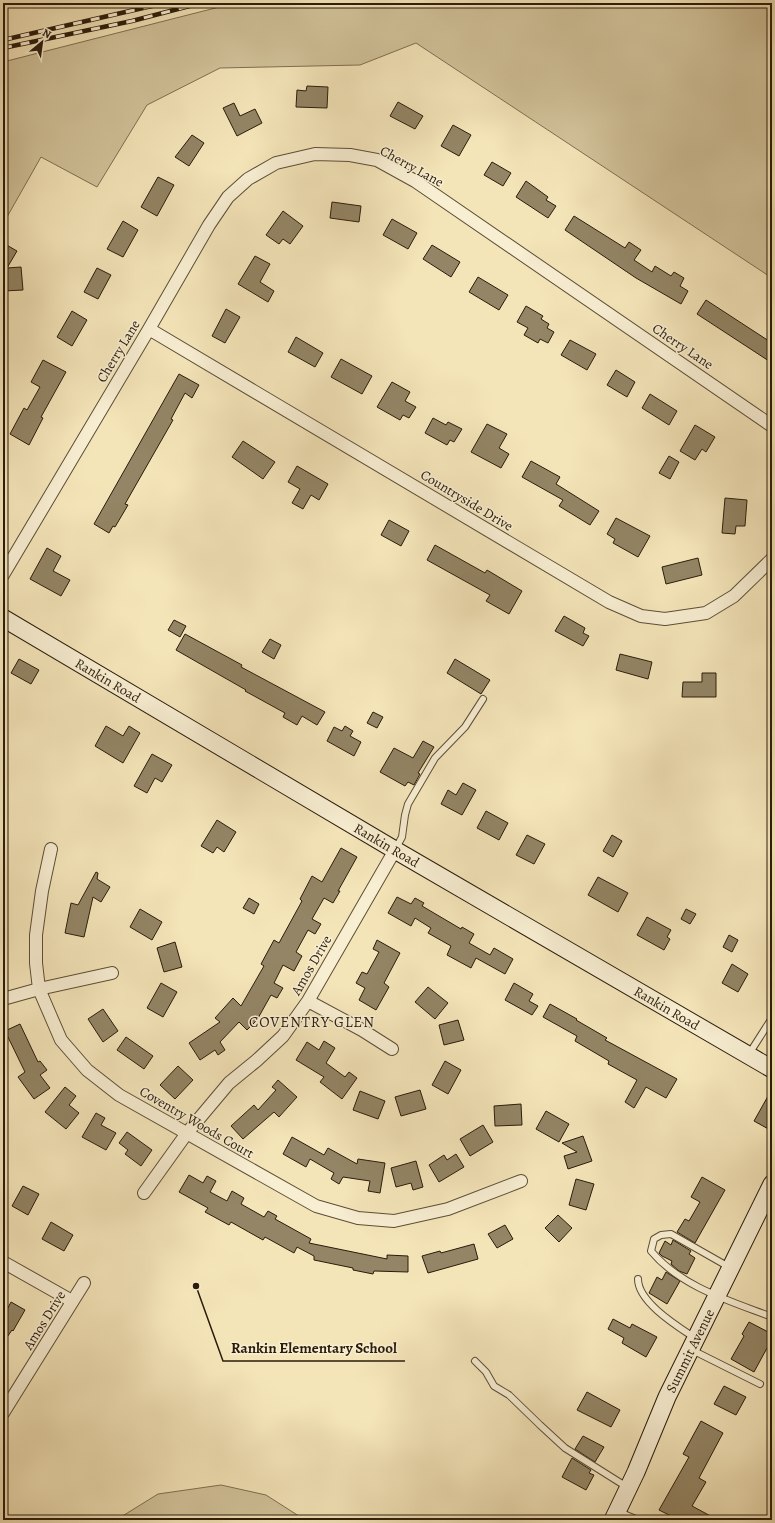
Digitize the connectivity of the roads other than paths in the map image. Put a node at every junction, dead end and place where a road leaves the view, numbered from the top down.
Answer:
1 (148, 329) junction
2 (772, 426) edge
3 (772, 560) edge
4 (3, 575) edge
5 (3, 618) edge
6 (484, 699) dead end
7 (51, 849) dead end
8 (395, 850) junction
9 (112, 973) dead end
10 (39, 989) junction
11 (3, 999) edge
12 (308, 1001) junction
13 (772, 1018) edge
14 (392, 1049) dead end
15 (749, 1055) junction
16 (772, 1069) edge
17 (187, 1133) junction
18 (521, 1181) dead end
19 (772, 1184) edge
20 (144, 1193) dead end
21 (3, 1262) edge
22 (731, 1268) junction
23 (638, 1279) dead end
24 (84, 1283) dead end
25 (717, 1296) junction
26 (72, 1301) junction
27 (772, 1317) edge
28 (694, 1344) junction
29 (475, 1361) dead end
30 (760, 1384) dead end
31 (3, 1413) edge
32 (629, 1488) junction
33 (616, 1516) edge
34 (638, 1520) edge

1 - 2 street, Cherry Lane
1 - 3 street, Countryside Drive
1 - 4 street, Cherry Lane
5 - 8 street, Rankin Road
6 - 8 lane
7 - 10 street, Coventry Woods Court
8 - 12 street, Amos Drive
8 - 15 street, Rankin Road
9 - 10 street
10 - 11 street
10 - 17 street, Coventry Woods Court
12 - 14 street
12 - 17 street, Amos Drive
13 - 15 lane
15 - 16 street, Rankin Road
17 - 18 street, Coventry Woods Court
17 - 20 street, Amos Drive
19 - 22 street, Summit Avenue
21 - 26 street
22 - 25 street, Summit Avenue
22 - 25 lane
23 - 28 lane
24 - 26 street, Amos Drive
25 - 27 lane
25 - 28 street, Summit Avenue
26 - 31 street, Amos Drive
28 - 30 lane
28 - 32 street, Summit Avenue
29 - 32 lane
32 - 33 street, Summit Avenue
33 - 34 lane

